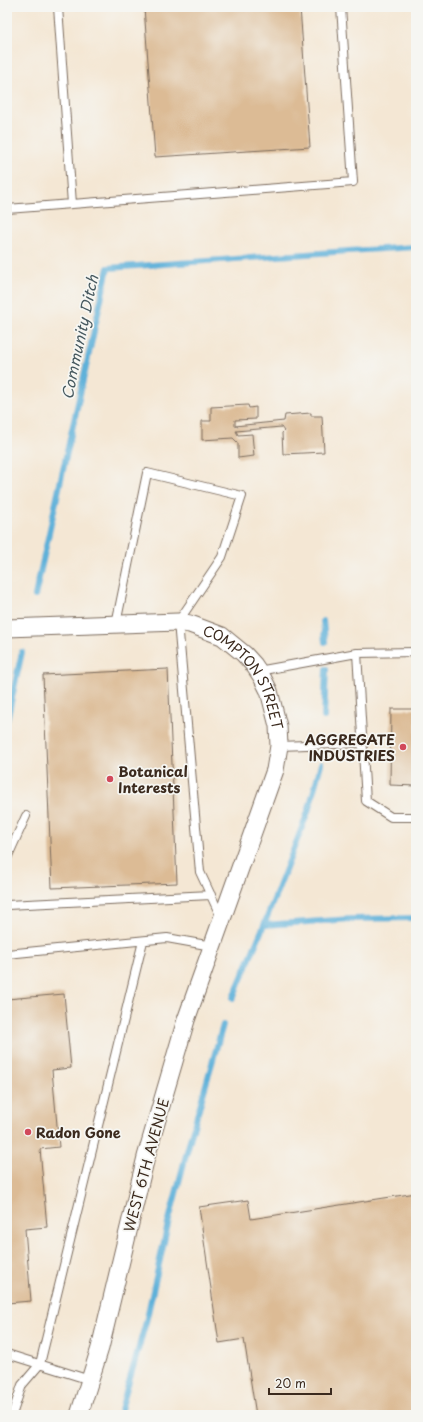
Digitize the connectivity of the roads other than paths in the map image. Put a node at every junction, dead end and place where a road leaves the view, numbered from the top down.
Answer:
1 (58, 7) edge
2 (341, 7) edge
3 (72, 204) junction
4 (7, 209) edge
5 (178, 622) junction
6 (116, 624) junction
7 (10, 628) edge
8 (416, 652) edge
9 (357, 653) junction
10 (258, 671) junction
11 (363, 743) junction
12 (279, 746) junction
13 (26, 816) dead end
14 (416, 817) edge
15 (7, 858) edge
16 (211, 895) junction
17 (7, 905) edge
18 (222, 918) junction
19 (143, 940) junction
20 (212, 946) junction
21 (7, 954) edge
22 (7, 1354) edge
23 (40, 1364) junction
24 (90, 1380) junction
25 (12, 1415) edge
26 (80, 1415) edge

1 - 3 lane
2 - 3 lane
3 - 4 lane
5 - 6 street, COMPTON STREET
5 - 6 lane
5 - 10 street, COMPTON STREET
5 - 16 lane
6 - 7 street, COMPTON STREET
8 - 9 lane
9 - 10 lane
9 - 11 lane
10 - 12 street, COMPTON STREET
11 - 12 lane
11 - 14 lane
12 - 18 street, COMPTON STREET
13 - 15 lane
16 - 17 lane
16 - 18 lane
18 - 20 street, WEST 6TH AVENUE
19 - 20 lane
19 - 21 lane
19 - 23 lane
20 - 24 street, WEST 6TH AVENUE
22 - 23 lane
23 - 24 lane
23 - 25 lane
24 - 26 street, WEST 6TH AVENUE

